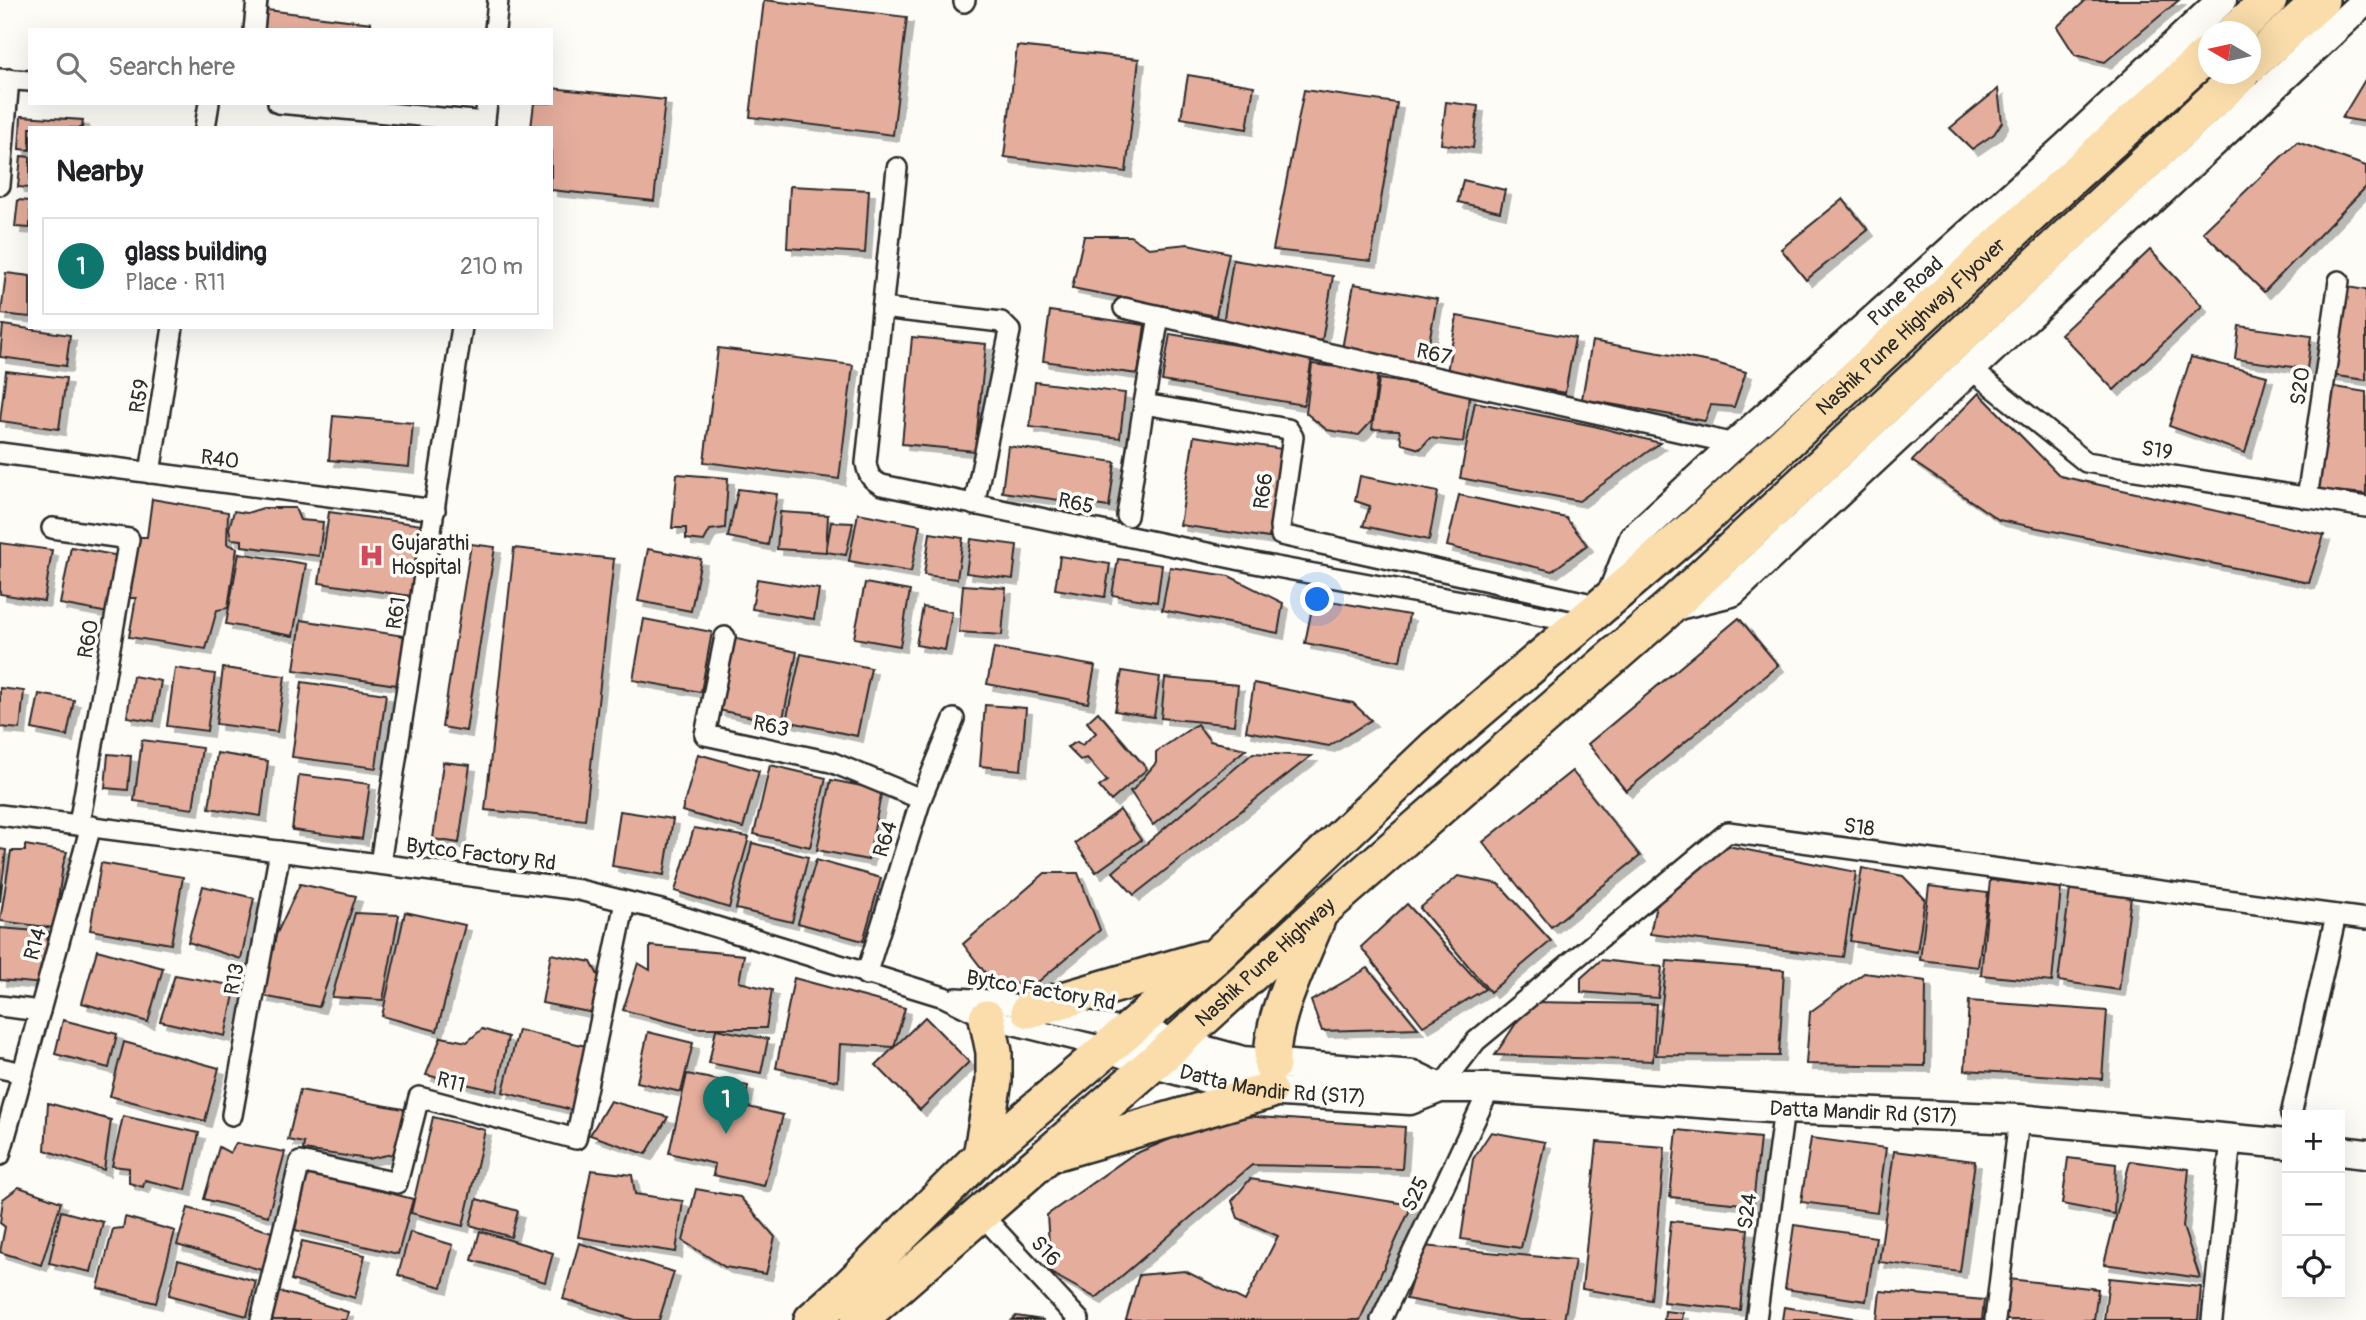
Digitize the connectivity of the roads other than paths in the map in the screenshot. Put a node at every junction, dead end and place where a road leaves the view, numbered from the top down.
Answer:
1 (257, 0) edge
2 (498, 0) edge
3 (2222, 0) edge
4 (2269, 0) edge
5 (2321, 0) edge
6 (2366, 0) edge
7 (2246, 21) edge
8 (254, 28) edge
9 (495, 28) edge
10 (2261, 55) edge
11 (2198, 63) edge
12 (4, 79) edge
13 (28, 81) edge
14 (2230, 84) edge
15 (209, 105) edge
16 (308, 105) edge
17 (485, 117) edge
18 (205, 126) edge
19 (897, 168) dead end
20 (0, 185) edge
21 (2339, 281) dead end
22 (882, 308) junction
23 (1124, 308) dead end
24 (1159, 316) junction
25 (173, 329) edge
26 (463, 329) edge
27 (1972, 370) junction
28 (1144, 404) junction
29 (1735, 444) junction
30 (0, 453) edge
31 (150, 472) junction
32 (2307, 498) junction
33 (974, 505) junction
34 (2366, 507) edge
35 (435, 510) junction
36 (1127, 516) dead end
37 (52, 528) dead end
38 (1281, 535) junction
39 (1275, 566) junction
40 (1670, 607) junction
41 (1598, 609) junction
42 (725, 636) dead end
43 (954, 719) dead end
44 (921, 799) junction
45 (0, 815) edge
46 (85, 825) junction
47 (280, 851) junction
48 (380, 864) junction
49 (625, 902) junction
50 (1320, 912) junction
51 (2336, 915) junction
52 (2366, 919) edge
53 (1217, 955) junction
54 (866, 975) junction
55 (944, 997) junction
56 (0, 1006) edge
57 (1029, 1010) junction
58 (40, 1011) junction
59 (986, 1018) junction
60 (1119, 1039) junction
61 (1163, 1053) junction
62 (0, 1068) edge
63 (23, 1073) junction
64 (1270, 1078) junction
65 (1440, 1088) junction
66 (1490, 1088) junction
67 (1784, 1109) junction
68 (2292, 1110) edge
69 (232, 1115) dead end
70 (2019, 1119) junction
71 (2231, 1139) junction
72 (2282, 1139) edge
73 (2345, 1152) edge
74 (2366, 1154) edge
75 (0, 1155) edge
76 (1047, 1155) junction
77 (981, 1156) junction
78 (979, 1213) junction
79 (261, 1320) edge
80 (812, 1320) edge
81 (859, 1320) edge
82 (1079, 1320) edge
83 (1381, 1320) edge
84 (1756, 1320) edge
85 (1995, 1320) edge
86 (2213, 1320) edge

1 - 8 street
2 - 9 street
3 - 29 main road, Pune Road
4 - 7 highway
5 - 10 highway
6 - 27 main road
11 - 41 highway, Nashik Pune Highway Flyover
12 - 13 street
12 - 20 street
14 - 40 highway, Nashik Pune Highway Flyover
15 - 18 street
16 - 17 street
19 - 22 street, R65
21 - 32 street, S20
22 - 33 street, R65
22 - 33 street
23 - 24 street, R67
24 - 28 street
24 - 29 street, R67
25 - 31 street, R59
26 - 35 street, R61
27 - 32 street, S19
27 - 40 main road
28 - 36 street
28 - 38 street, R66
29 - 41 main road, Pune Road
30 - 31 street, R40
31 - 35 street, R40
32 - 34 street, S19
33 - 39 street, R65
35 - 48 street, R61
37 - 46 street, R60
38 - 39 street
38 - 41 street, R66
39 - 41 street, R65
40 - 50 highway, Nashik Pune Highway
41 - 53 highway, Nashik Pune Highway
42 - 44 street, R63
43 - 44 street, R64
44 - 54 street, R64
45 - 46 street, Bytco Factory Rd
46 - 47 street, Bytco Factory Rd
46 - 58 street, R14
47 - 48 street, Bytco Factory Rd
47 - 69 street, R13
48 - 49 street, Bytco Factory Rd
49 - 54 street, Bytco Factory Rd
49 - 79 street, R11
50 - 61 highway, Nashik Pune Highway
50 - 64 highway
51 - 52 street, S18
51 - 65 street, S18
51 - 68 street
53 - 57 highway
53 - 60 highway, Nashik Pune Highway
54 - 55 street, Bytco Factory Rd
55 - 57 street, Bytco Factory Rd
55 - 59 street, Bytco Factory Rd
56 - 58 street
57 - 60 street, Bytco Factory Rd
58 - 63 street, R14
59 - 60 street, Bytco Factory Rd
59 - 77 highway
60 - 61 main road, Datta Mandir Rd (S17)
60 - 77 highway, Nashik Pune Highway
61 - 64 main road, Datta Mandir Rd (S17)
61 - 76 highway, Nashik Pune Highway
62 - 63 street
63 - 75 street, R14
64 - 65 main road, Datta Mandir Rd (S17)
64 - 76 highway
65 - 66 main road, Datta Mandir Rd (S17)
66 - 67 main road, Datta Mandir Rd (S17)
66 - 83 street, S25
67 - 70 main road, Datta Mandir Rd (S17)
67 - 84 street, S24
70 - 71 main road, Datta Mandir Rd (S17)
70 - 85 street
71 - 72 main road, Datta Mandir Rd (S17)
71 - 86 street
73 - 74 main road
76 - 78 highway, Nashik Pune Highway
77 - 80 highway, Nashik Pune Highway
78 - 81 highway, Nashik Pune Highway
78 - 82 street, S16

